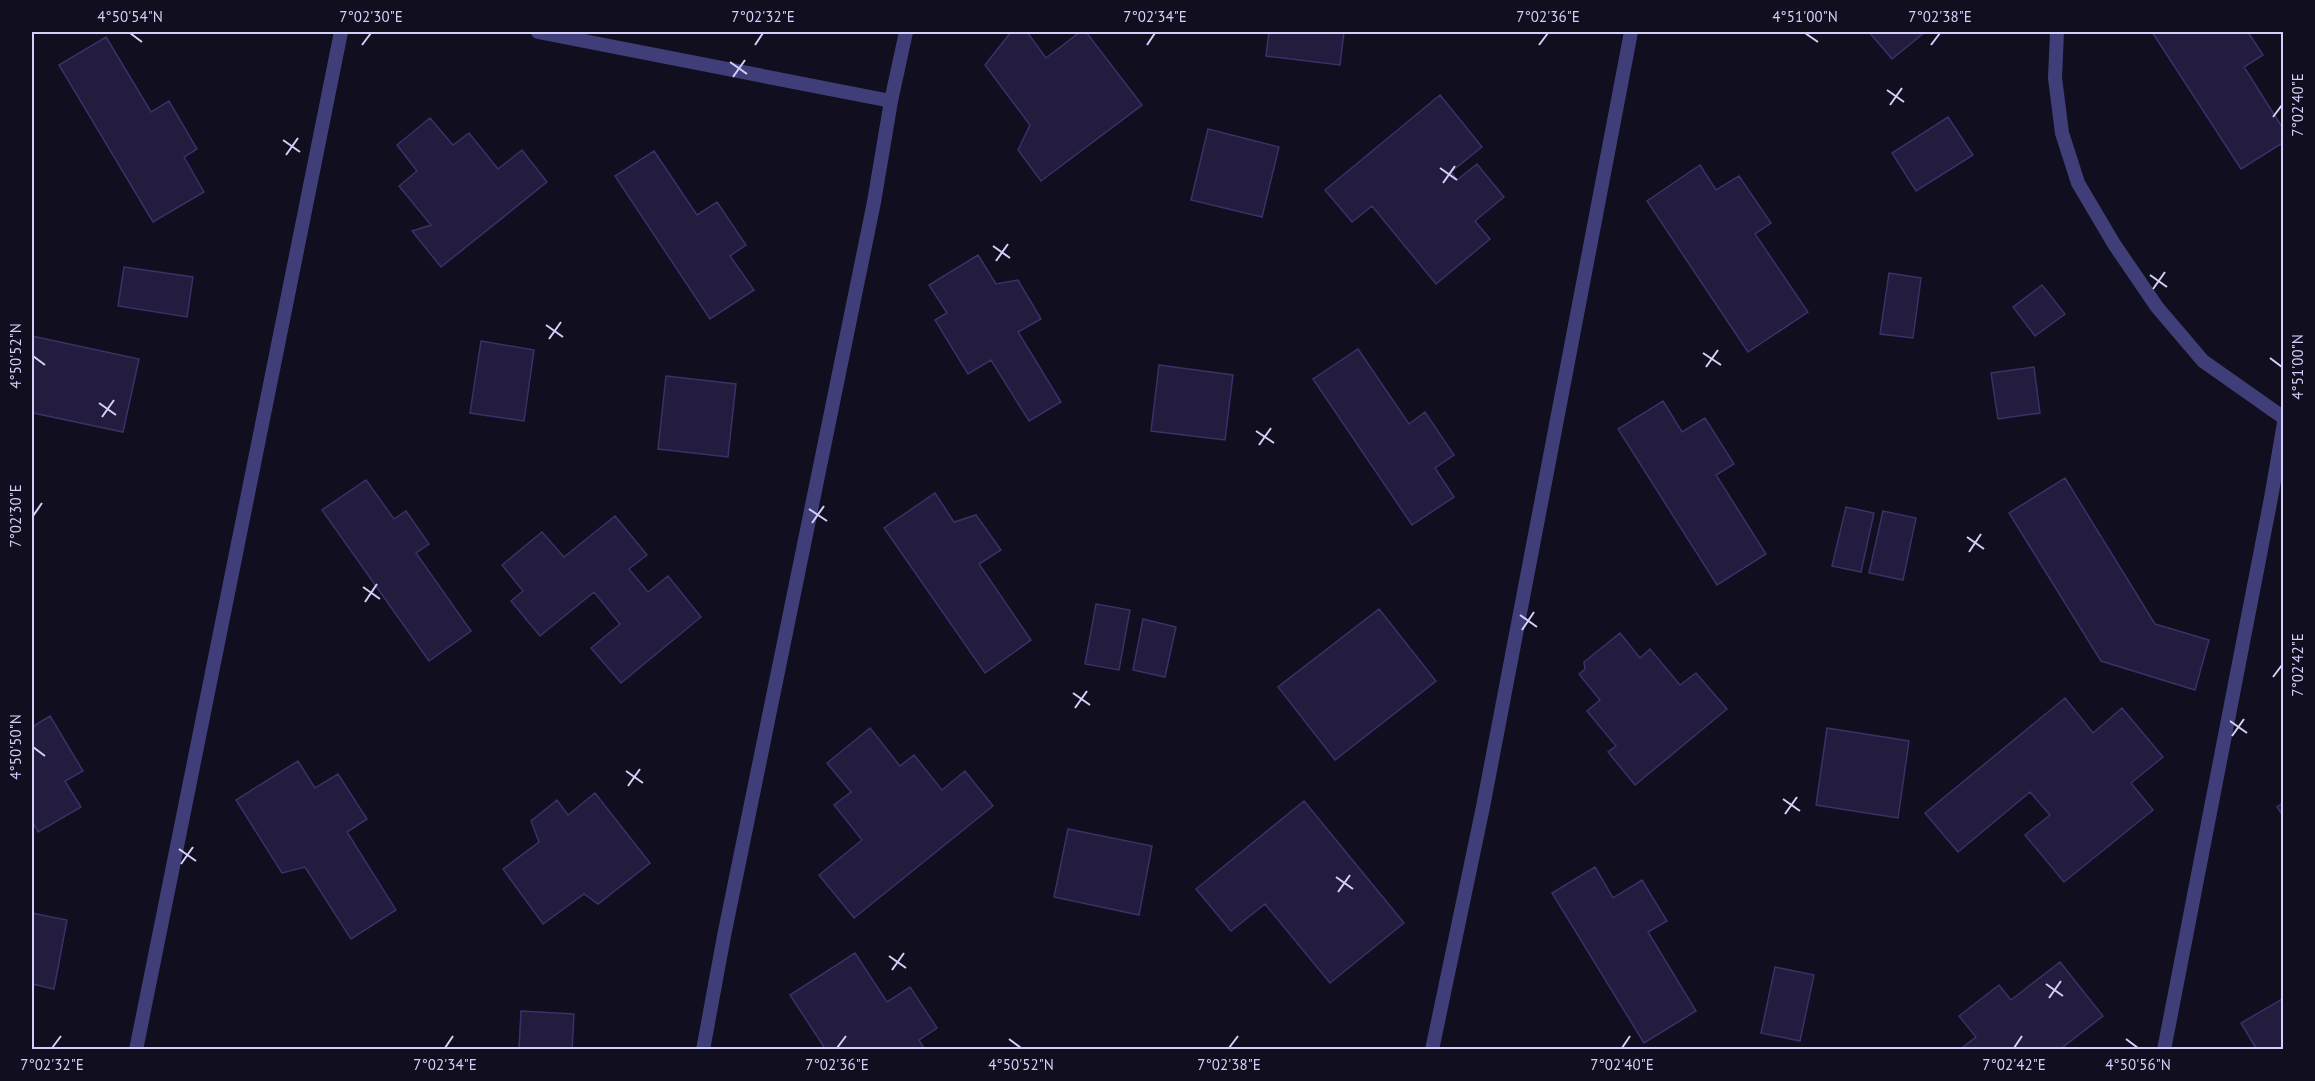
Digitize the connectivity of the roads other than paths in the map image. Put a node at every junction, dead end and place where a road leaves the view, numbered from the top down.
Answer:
1 (341, 32) edge
2 (538, 32) edge
3 (906, 32) edge
4 (1631, 32) edge
5 (2056, 32) edge
6 (891, 101) junction
7 (2283, 421) edge
8 (136, 1050) edge
9 (703, 1050) edge
10 (1432, 1050) edge
11 (2164, 1050) edge

1 - 8 lane
2 - 6 lane
3 - 6 lane
4 - 10 lane
5 - 7 lane
6 - 9 lane
7 - 11 lane

